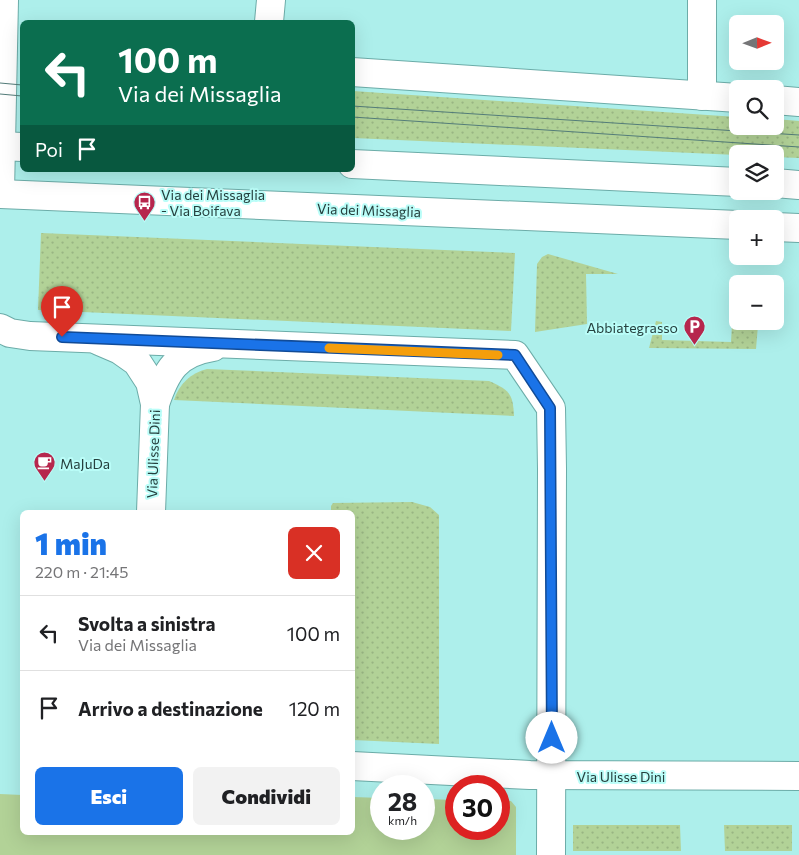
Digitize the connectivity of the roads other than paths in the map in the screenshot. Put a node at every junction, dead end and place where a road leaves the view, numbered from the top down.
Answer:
1 (4, 0) edge
2 (272, 0) edge
3 (702, 0) edge
4 (269, 20) edge
5 (9, 49) edge
6 (355, 72) edge
7 (702, 96) junction
8 (729, 98) edge
9 (784, 101) edge
10 (799, 102) edge
11 (8, 147) edge
12 (355, 164) edge
13 (729, 182) edge
14 (784, 184) edge
15 (799, 185) edge
16 (0, 193) edge
17 (729, 225) edge
18 (784, 227) edge
19 (799, 228) edge
20 (0, 328) edge
21 (90, 338) junction
22 (232, 344) junction
23 (155, 404) junction
24 (151, 510) edge
25 (355, 766) edge
26 (551, 775) junction
27 (799, 776) edge
28 (551, 855) edge

1 - 5 street, Via dei Missaglia
2 - 4 street
3 - 7 street
5 - 11 street, Via dei Missaglia
6 - 7 street
7 - 8 street
9 - 10 street
11 - 16 street, Via dei Missaglia
12 - 13 street
14 - 15 street
16 - 17 street, Via dei Missaglia
18 - 19 street
20 - 21 street
21 - 22 street
21 - 23 street, Via Ulisse Dini
22 - 23 street
22 - 26 street
23 - 24 street, Via Ulisse Dini
25 - 26 street, Via Ulisse Dini
26 - 27 street, Via Ulisse Dini
26 - 28 street

